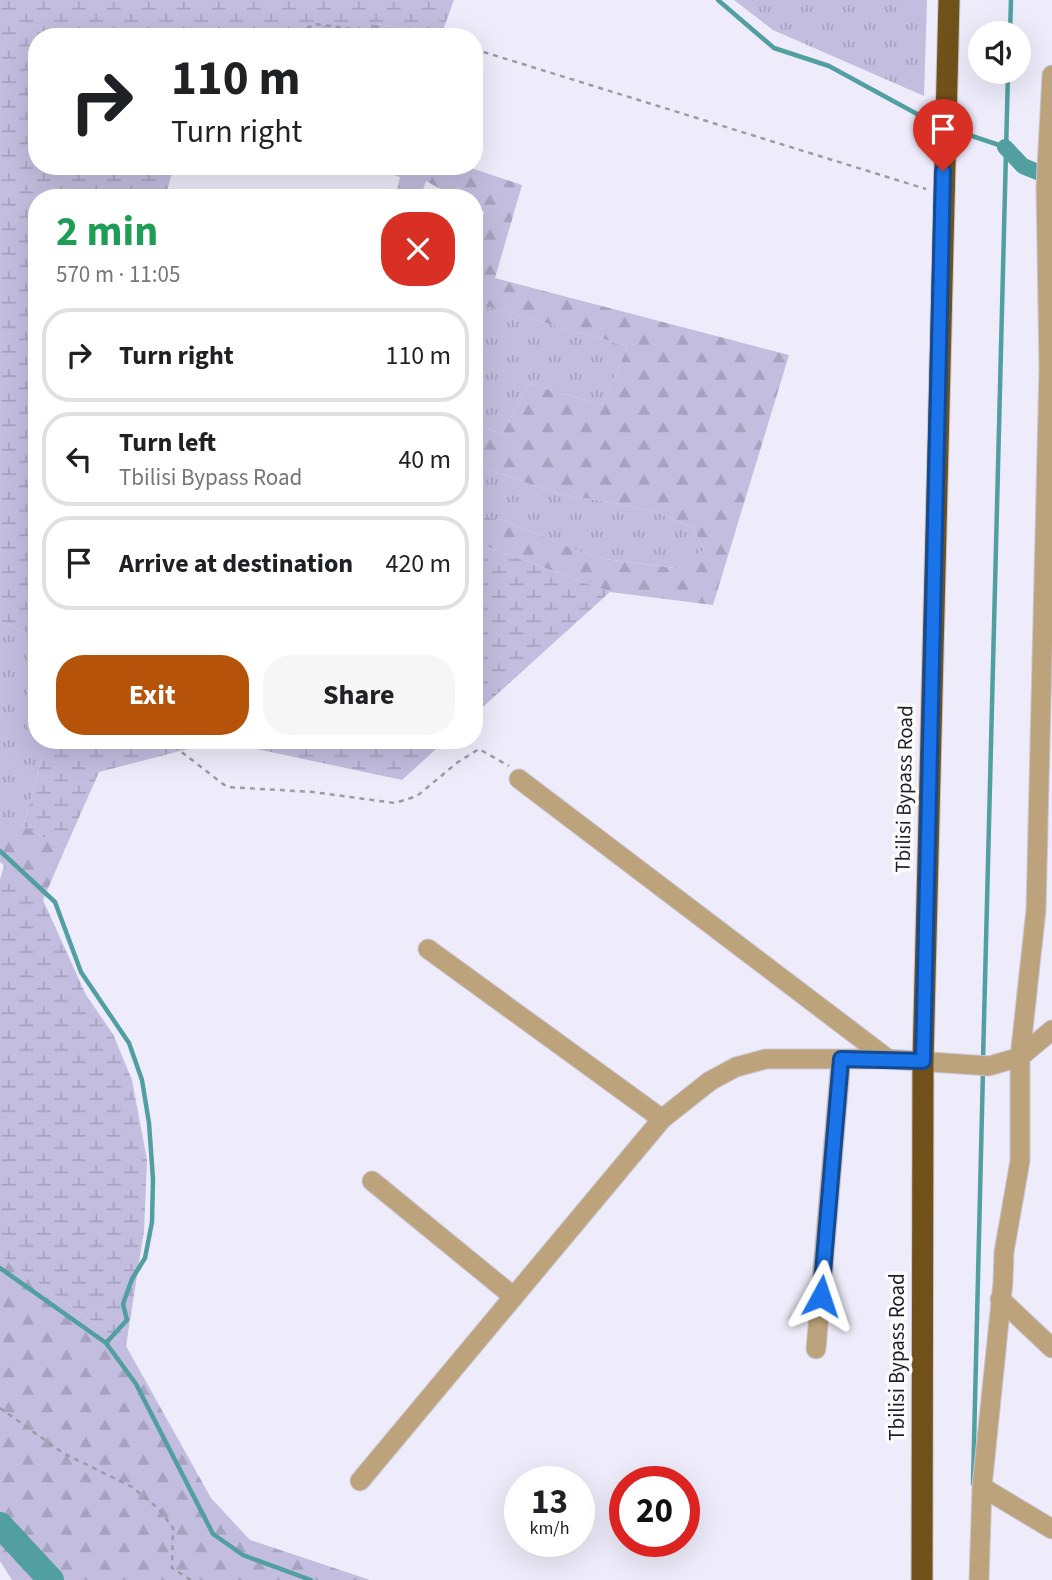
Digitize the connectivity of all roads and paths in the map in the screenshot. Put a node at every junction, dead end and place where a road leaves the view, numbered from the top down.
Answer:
1 (949, 0) edge
2 (307, 28) edge
3 (346, 28) edge
4 (483, 51) edge
5 (1052, 75) edge
6 (1052, 83) edge
7 (943, 194) junction
8 (1050, 406) edge
9 (1049, 575) edge
10 (178, 749) edge
11 (479, 749) edge
12 (479, 749) edge
13 (519, 779) joint
14 (428, 949) dead end
15 (1052, 1030) edge
16 (1020, 1057) junction
17 (841, 1059) junction
18 (888, 1059) junction
19 (923, 1061) junction
20 (663, 1119) junction
21 (372, 1181) dead end
22 (514, 1297) junction
23 (1000, 1299) junction
24 (1052, 1348) edge
25 (816, 1349) dead end
26 (0, 1408) edge
27 (360, 1481) dead end
28 (982, 1487) junction
29 (1052, 1529) edge
30 (191, 1580) edge
31 (922, 1580) edge
32 (979, 1580) edge

1 - 7 highway, Tbilisi Bypass Road
2 - 3 path
4 - 7 path
5 - 6 street
6 - 8 street
7 - 19 highway, Tbilisi Bypass Road
8 - 9 street
9 - 16 street
10 - 11 path
12 - 13 path
13 - 18 street
14 - 20 street
15 - 16 street
16 - 19 street
16 - 23 street
17 - 18 street
17 - 20 street
17 - 25 street
18 - 19 street
19 - 31 highway, Tbilisi Bypass Road
20 - 22 street
21 - 22 street
22 - 27 street
23 - 24 street
23 - 28 street
26 - 30 path
28 - 29 street
28 - 32 street

